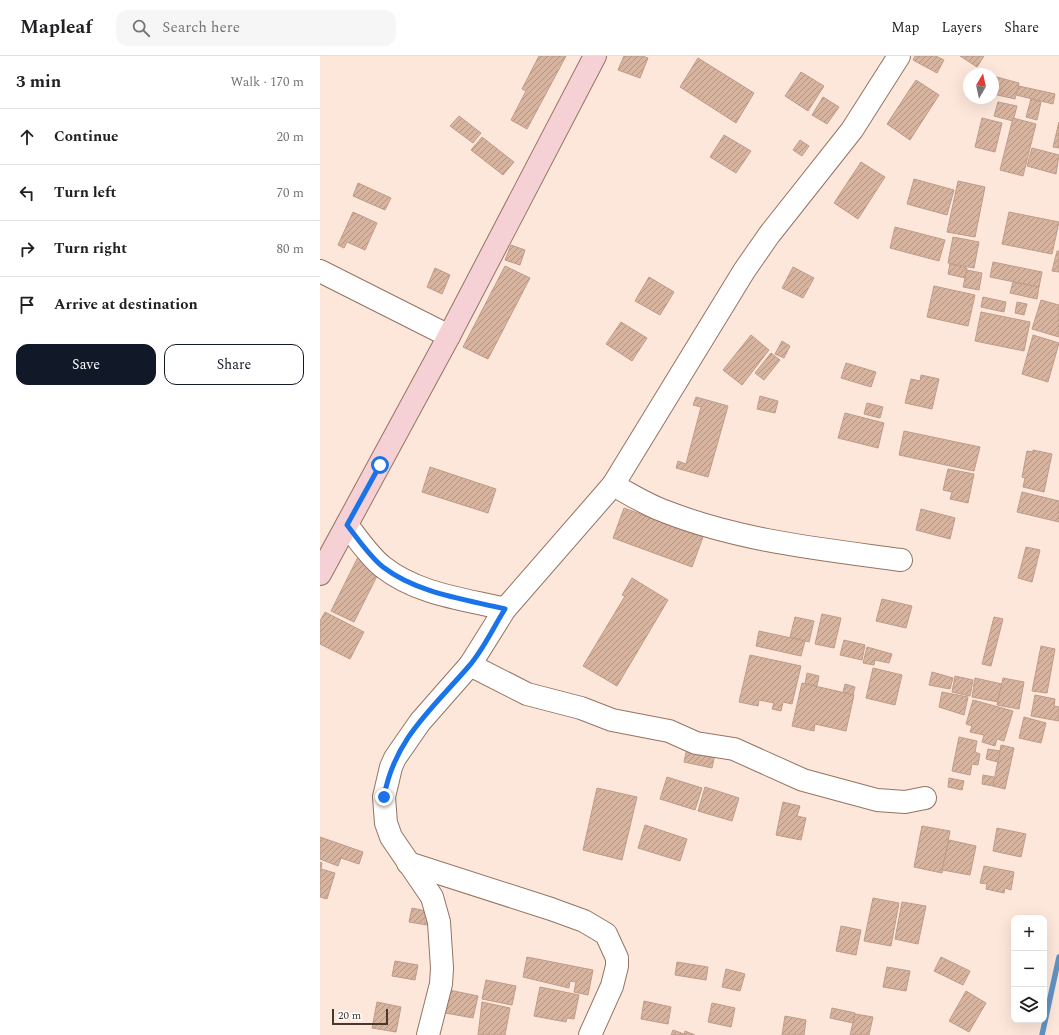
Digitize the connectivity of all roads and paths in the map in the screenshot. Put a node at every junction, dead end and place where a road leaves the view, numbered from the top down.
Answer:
1 (595, 56) edge
2 (899, 56) edge
3 (320, 271) edge
4 (450, 336) junction
5 (613, 485) junction
6 (347, 525) junction
7 (902, 560) dead end
8 (320, 574) edge
9 (505, 609) junction
10 (470, 665) junction
11 (925, 798) dead end
12 (408, 863) junction
13 (428, 1035) edge
14 (590, 1035) edge

1 - 4 street
2 - 5 street
3 - 4 street
4 - 6 street
5 - 7 street
5 - 9 street
6 - 8 street
6 - 9 street
9 - 10 street
10 - 11 street
10 - 12 street
12 - 13 street
12 - 14 street

